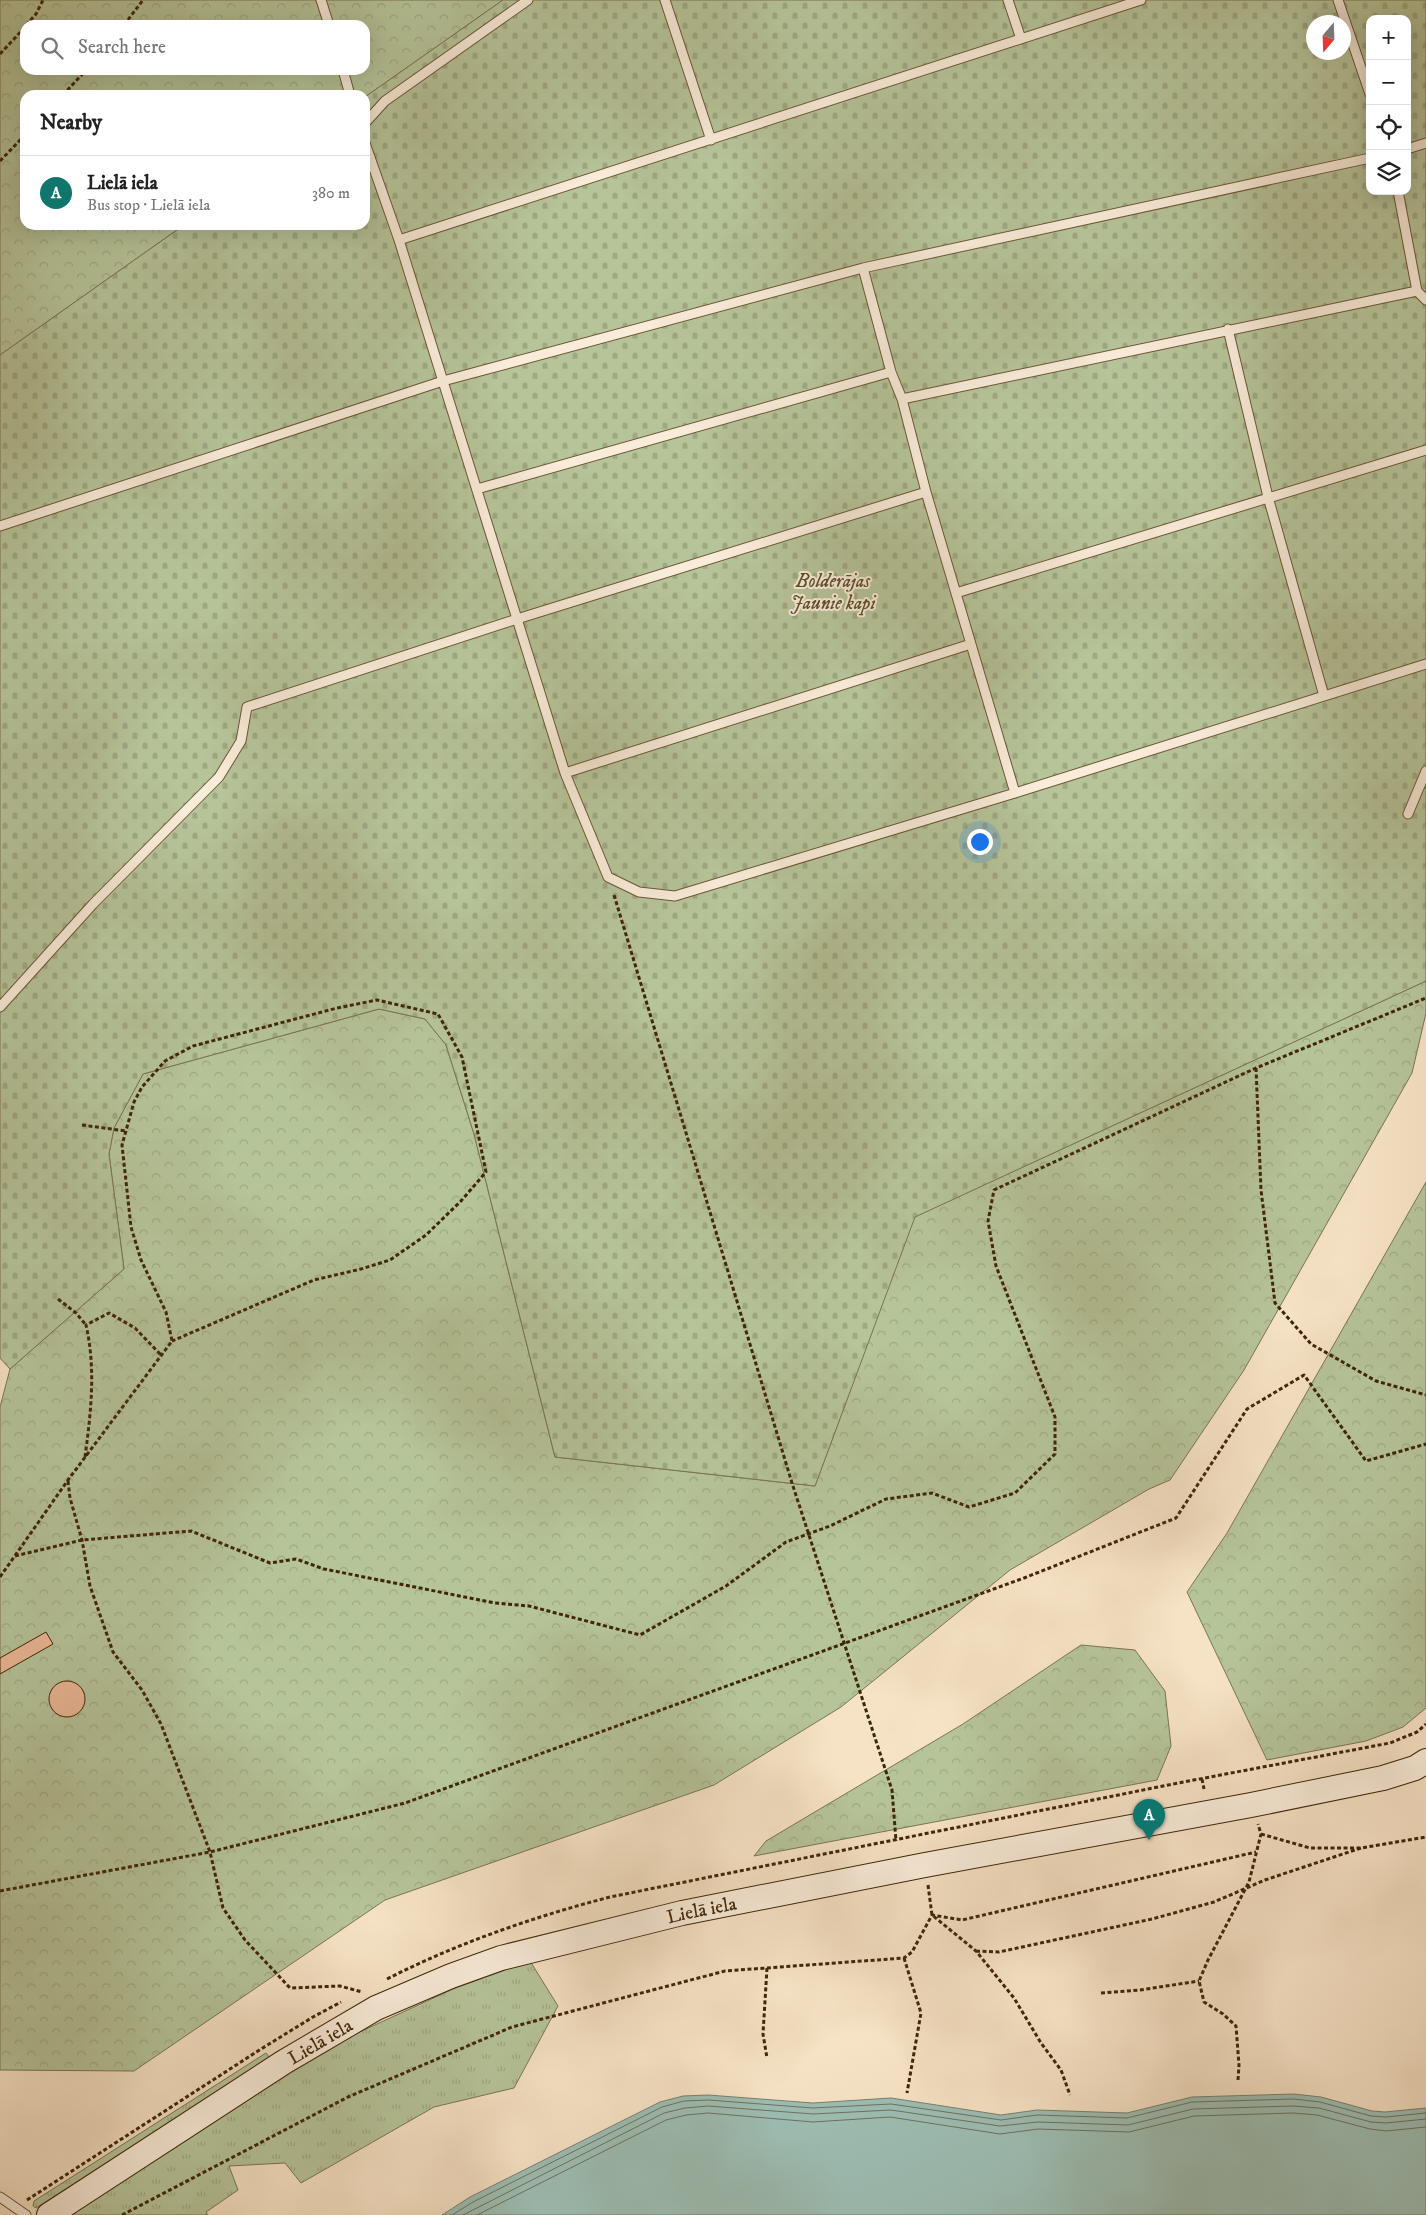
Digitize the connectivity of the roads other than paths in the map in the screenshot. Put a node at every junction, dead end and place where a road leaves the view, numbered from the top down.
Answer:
1 (321, 0) edge
2 (528, 0) edge
3 (665, 0) edge
4 (1008, 0) edge
5 (1141, 0) edge
6 (1338, 0) edge
7 (327, 20) edge
8 (1021, 39) junction
9 (344, 75) edge
10 (1366, 82) edge
11 (349, 90) edge
12 (370, 118) edge
13 (712, 140) junction
14 (1426, 144) edge
15 (1411, 147) edge
16 (370, 157) edge
17 (1366, 159) edge
18 (1399, 195) edge
19 (399, 240) junction
20 (863, 268) junction
21 (1421, 290) edge
22 (1426, 300) edge
23 (1228, 329) junction
24 (891, 372) junction
25 (443, 381) junction
26 (902, 399) junction
27 (1426, 450) edge
28 (476, 489) junction
29 (926, 492) junction
30 (1268, 496) junction
31 (0, 526) edge
32 (956, 593) junction
33 (517, 619) junction
34 (971, 644) junction
35 (1426, 664) edge
36 (1324, 696) junction
37 (1426, 771) edge
38 (565, 773) junction
39 (1015, 793) junction
40 (1408, 814) dead end
41 (0, 1007) edge
42 (1420, 1764) edge
43 (0, 2198) edge
44 (26, 2215) edge
45 (49, 2215) edge

1 - 7 lane
2 - 12 lane
3 - 13 lane
4 - 8 lane
5 - 8 lane
6 - 10 lane
8 - 13 lane
9 - 11 lane
13 - 19 lane
14 - 15 lane
16 - 19 lane
17 - 20 lane
18 - 21 lane
19 - 25 lane
20 - 24 lane
20 - 25 lane
21 - 22 lane
21 - 23 lane
23 - 26 lane
23 - 30 lane
24 - 26 lane
24 - 28 lane
25 - 28 lane
25 - 31 lane
26 - 29 lane
27 - 30 lane
28 - 33 lane
29 - 32 lane
29 - 33 lane
30 - 32 lane
30 - 36 lane
32 - 34 lane
33 - 38 lane
33 - 41 lane
34 - 38 lane
34 - 39 lane
35 - 36 lane
36 - 39 lane
37 - 40 lane
38 - 39 lane
42 - 45 main road, Lielā iela
43 - 44 lane

